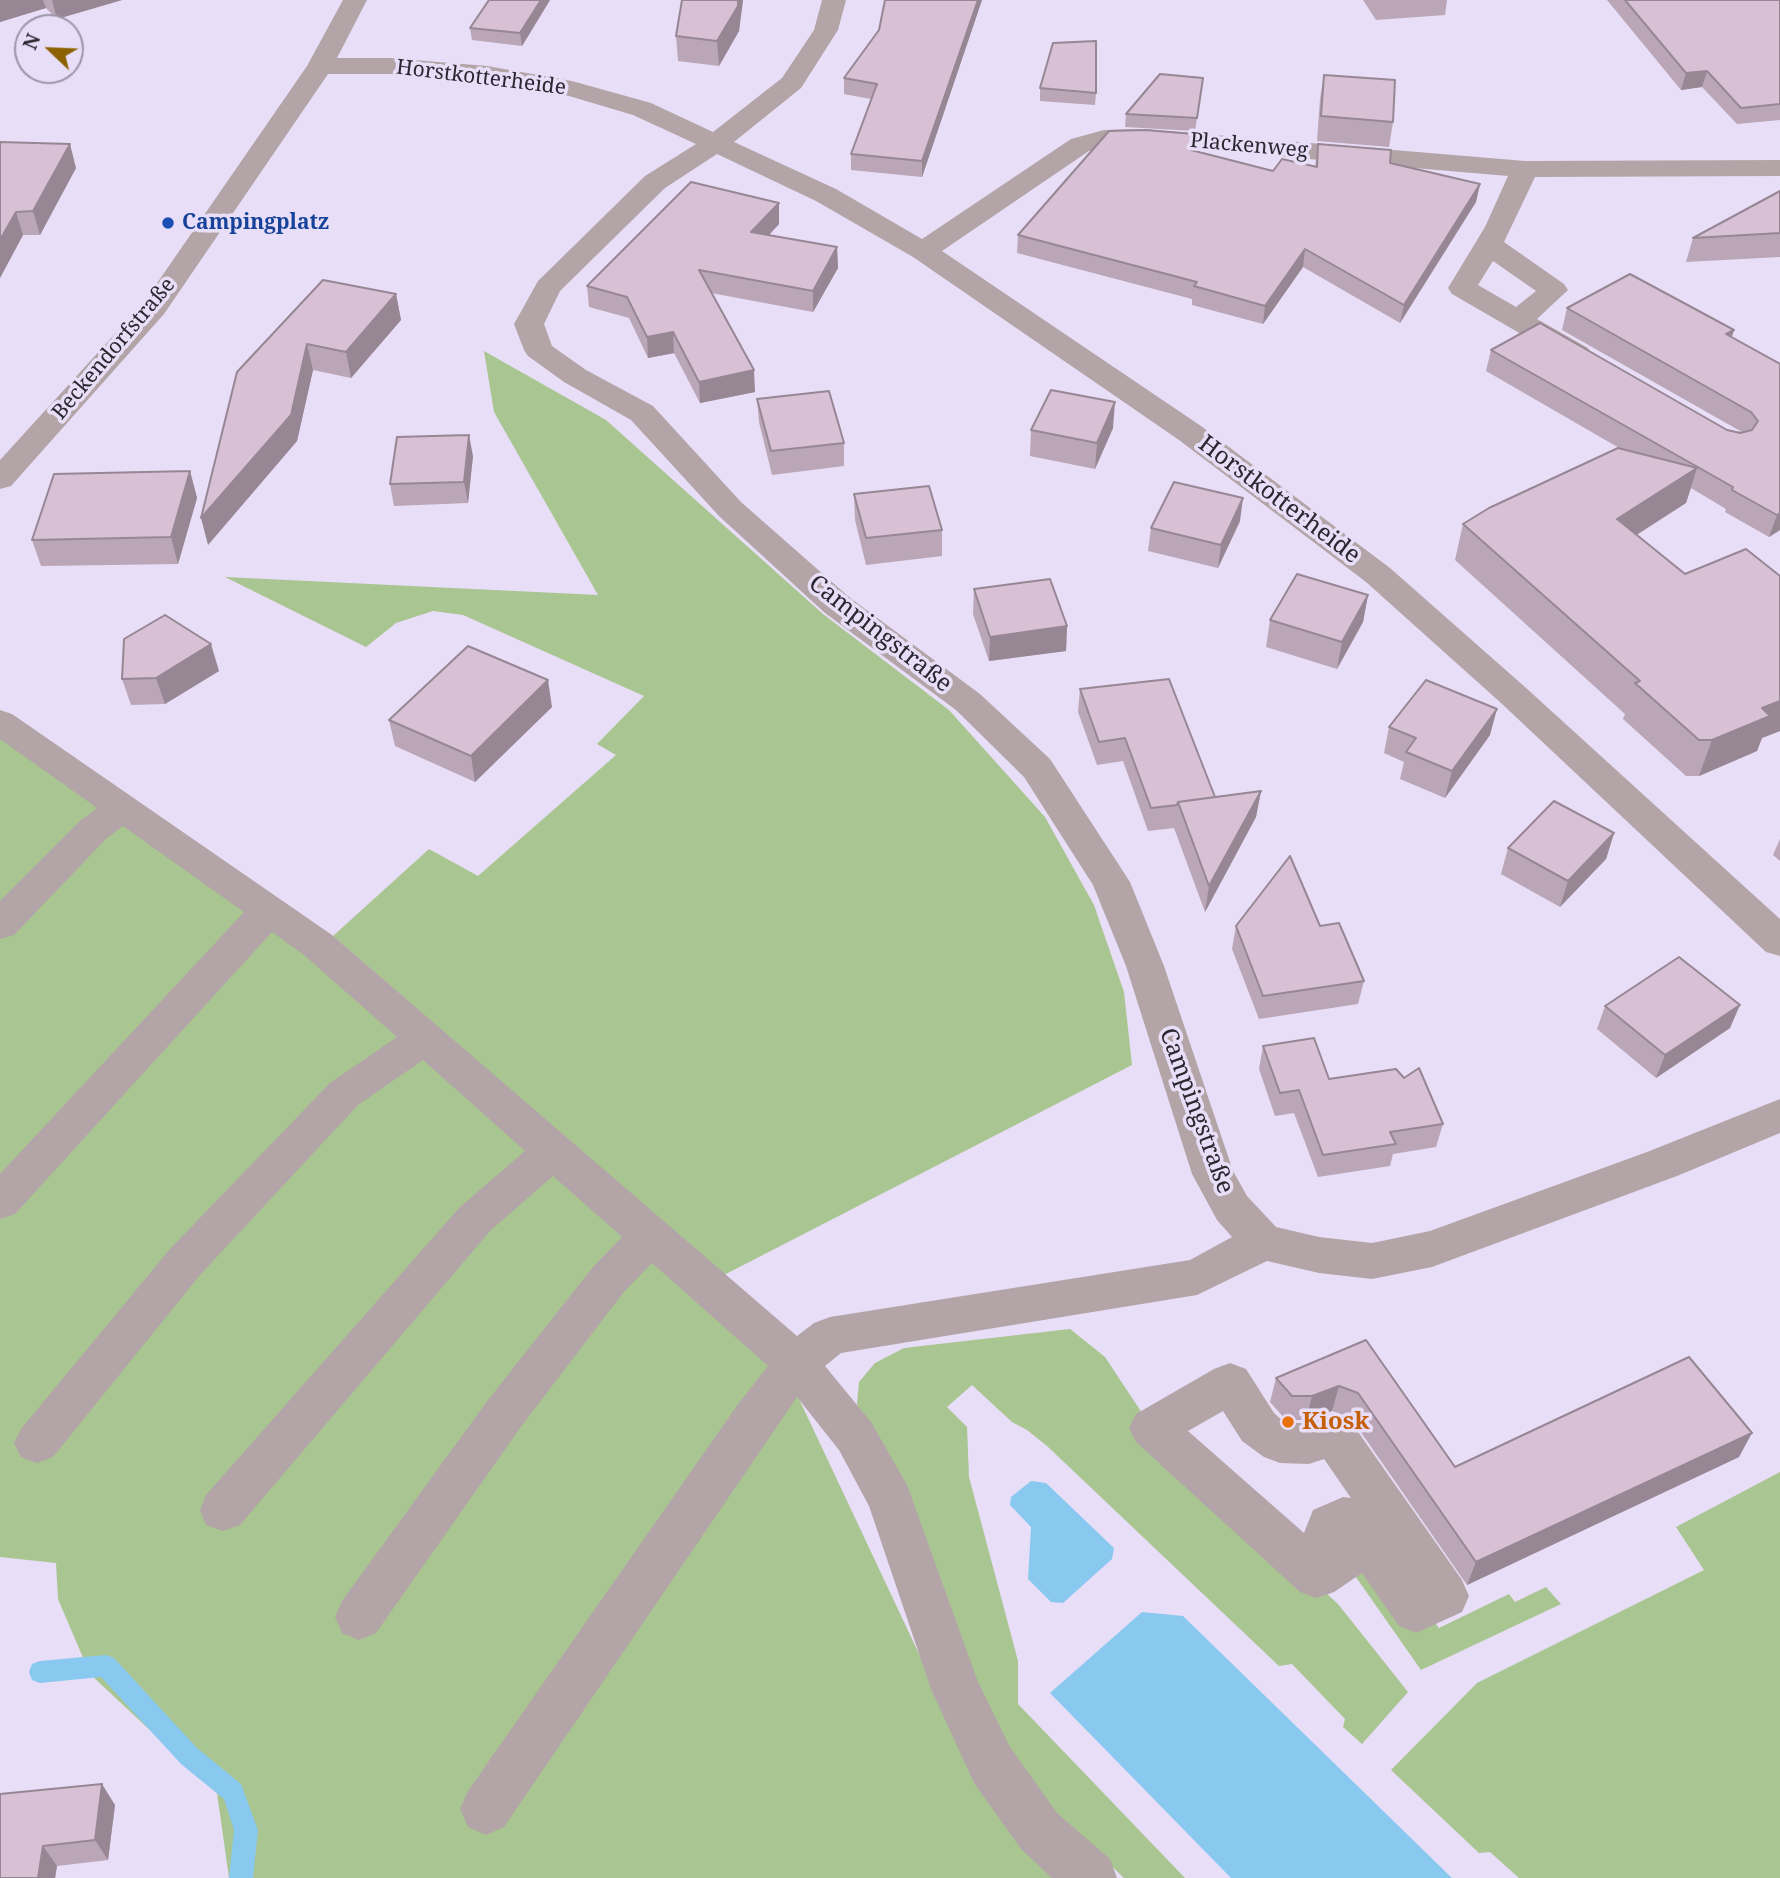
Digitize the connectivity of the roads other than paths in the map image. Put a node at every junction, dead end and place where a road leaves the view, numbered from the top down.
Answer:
1 (355, 0) edge
2 (834, 0) edge
3 (320, 66) junction
4 (716, 143) junction
5 (1780, 168) edge
6 (1525, 169) junction
7 (1489, 245) junction
8 (923, 251) junction
9 (1518, 320) junction
10 (1601, 368) edge
11 (0, 479) edge
12 (0, 722) edge
13 (122, 807) junction
14 (269, 910) junction
15 (0, 925) edge
16 (1780, 942) edge
17 (425, 1038) junction
18 (1780, 1115) edge
19 (554, 1150) junction
20 (0, 1202) edge
21 (651, 1236) junction
22 (1263, 1242) junction
23 (796, 1363) junction
24 (1152, 1428) joint
25 (37, 1443) dead end
26 (223, 1510) dead end
27 (359, 1617) dead end
28 (486, 1809) dead end
29 (1091, 1878) edge

1 - 3 street, Beckendorfstraße
2 - 4 street
3 - 4 street, Horstkotterheide
3 - 11 street, Beckendorfstraße
4 - 8 street, Horstkotterheide
4 - 22 street, Campingstraße
5 - 6 street, Plackenweg
6 - 7 street
6 - 8 street, Plackenweg
7 - 9 street
7 - 9 street
8 - 16 street, Horstkotterheide
9 - 10 street
12 - 13 street
13 - 14 street
13 - 15 street
14 - 17 street
14 - 20 street
17 - 19 street
17 - 25 street
18 - 22 street
19 - 21 street
19 - 26 street
21 - 23 street
21 - 27 street
22 - 23 street
23 - 28 street
23 - 29 street
24 - 24 street

